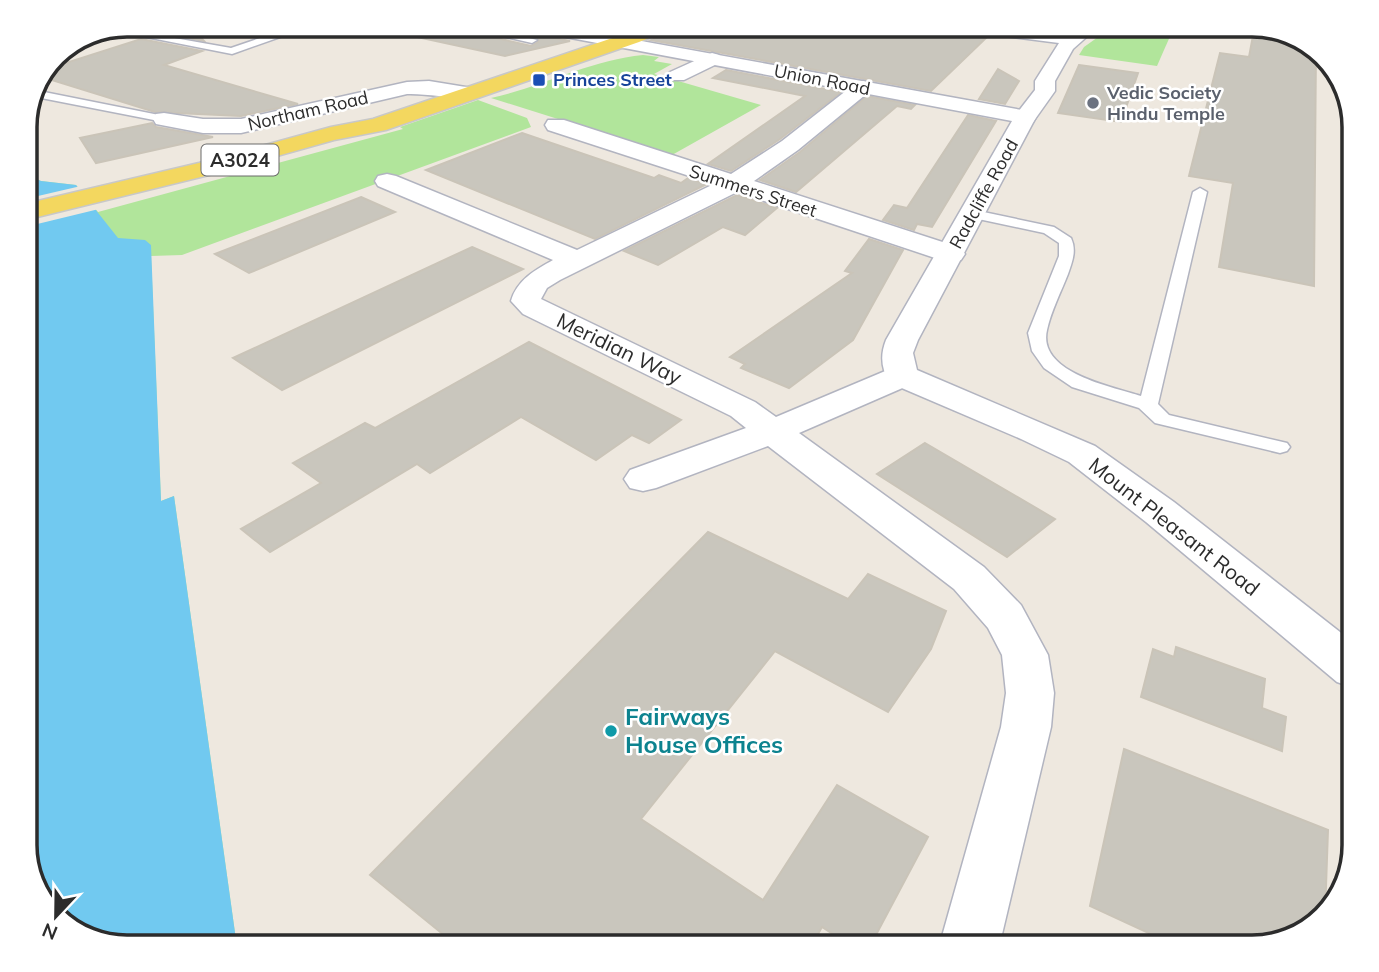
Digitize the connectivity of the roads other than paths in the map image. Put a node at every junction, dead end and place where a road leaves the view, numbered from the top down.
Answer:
1 (152, 37) edge
2 (271, 37) edge
3 (574, 37) edge
4 (618, 37) edge
5 (622, 37) edge
6 (1057, 37) edge
7 (1075, 37) edge
8 (1072, 39) junction
9 (609, 41) junction
10 (712, 59) junction
11 (677, 76) dead end
12 (863, 87) junction
13 (461, 91) junction
14 (43, 95) edge
15 (1025, 117) junction
16 (164, 119) joint
17 (556, 125) dead end
18 (387, 181) dead end
19 (732, 184) junction
20 (1200, 192) dead end
21 (37, 209) edge
22 (974, 214) junction
23 (951, 254) junction
24 (577, 260) junction
25 (902, 376) junction
26 (1148, 405) junction
27 (771, 432) junction
28 (1280, 447) dead end
29 (643, 479) dead end
30 (1342, 659) edge
31 (972, 935) edge

1 - 2 lane
3 - 9 street
4 - 9 main road, Northam Road / A3024
5 - 9 main road, Northam Road / A3024
6 - 8 street
7 - 8 street, Radcliffe Road
8 - 15 street, Radcliffe Road
9 - 10 street, Union Road
9 - 13 main road, Northam Road / A3024
10 - 11 street
10 - 12 street, Union Road
12 - 15 street, Union Road
12 - 19 street, Meridian Way
13 - 16 street, Northam Road
13 - 21 main road, A3024
14 - 16 lane
15 - 22 street, Radcliffe Road
17 - 19 street, Summers Street
18 - 24 street
19 - 23 street, Summers Street
19 - 24 street, Meridian Way
20 - 26 lane
22 - 23 street, Radcliffe Road
22 - 26 lane
23 - 25 street, Radcliffe Road
24 - 27 street, Meridian Way
25 - 27 street
25 - 30 street, Mount Pleasant Road
26 - 28 lane
27 - 29 street
27 - 31 street

